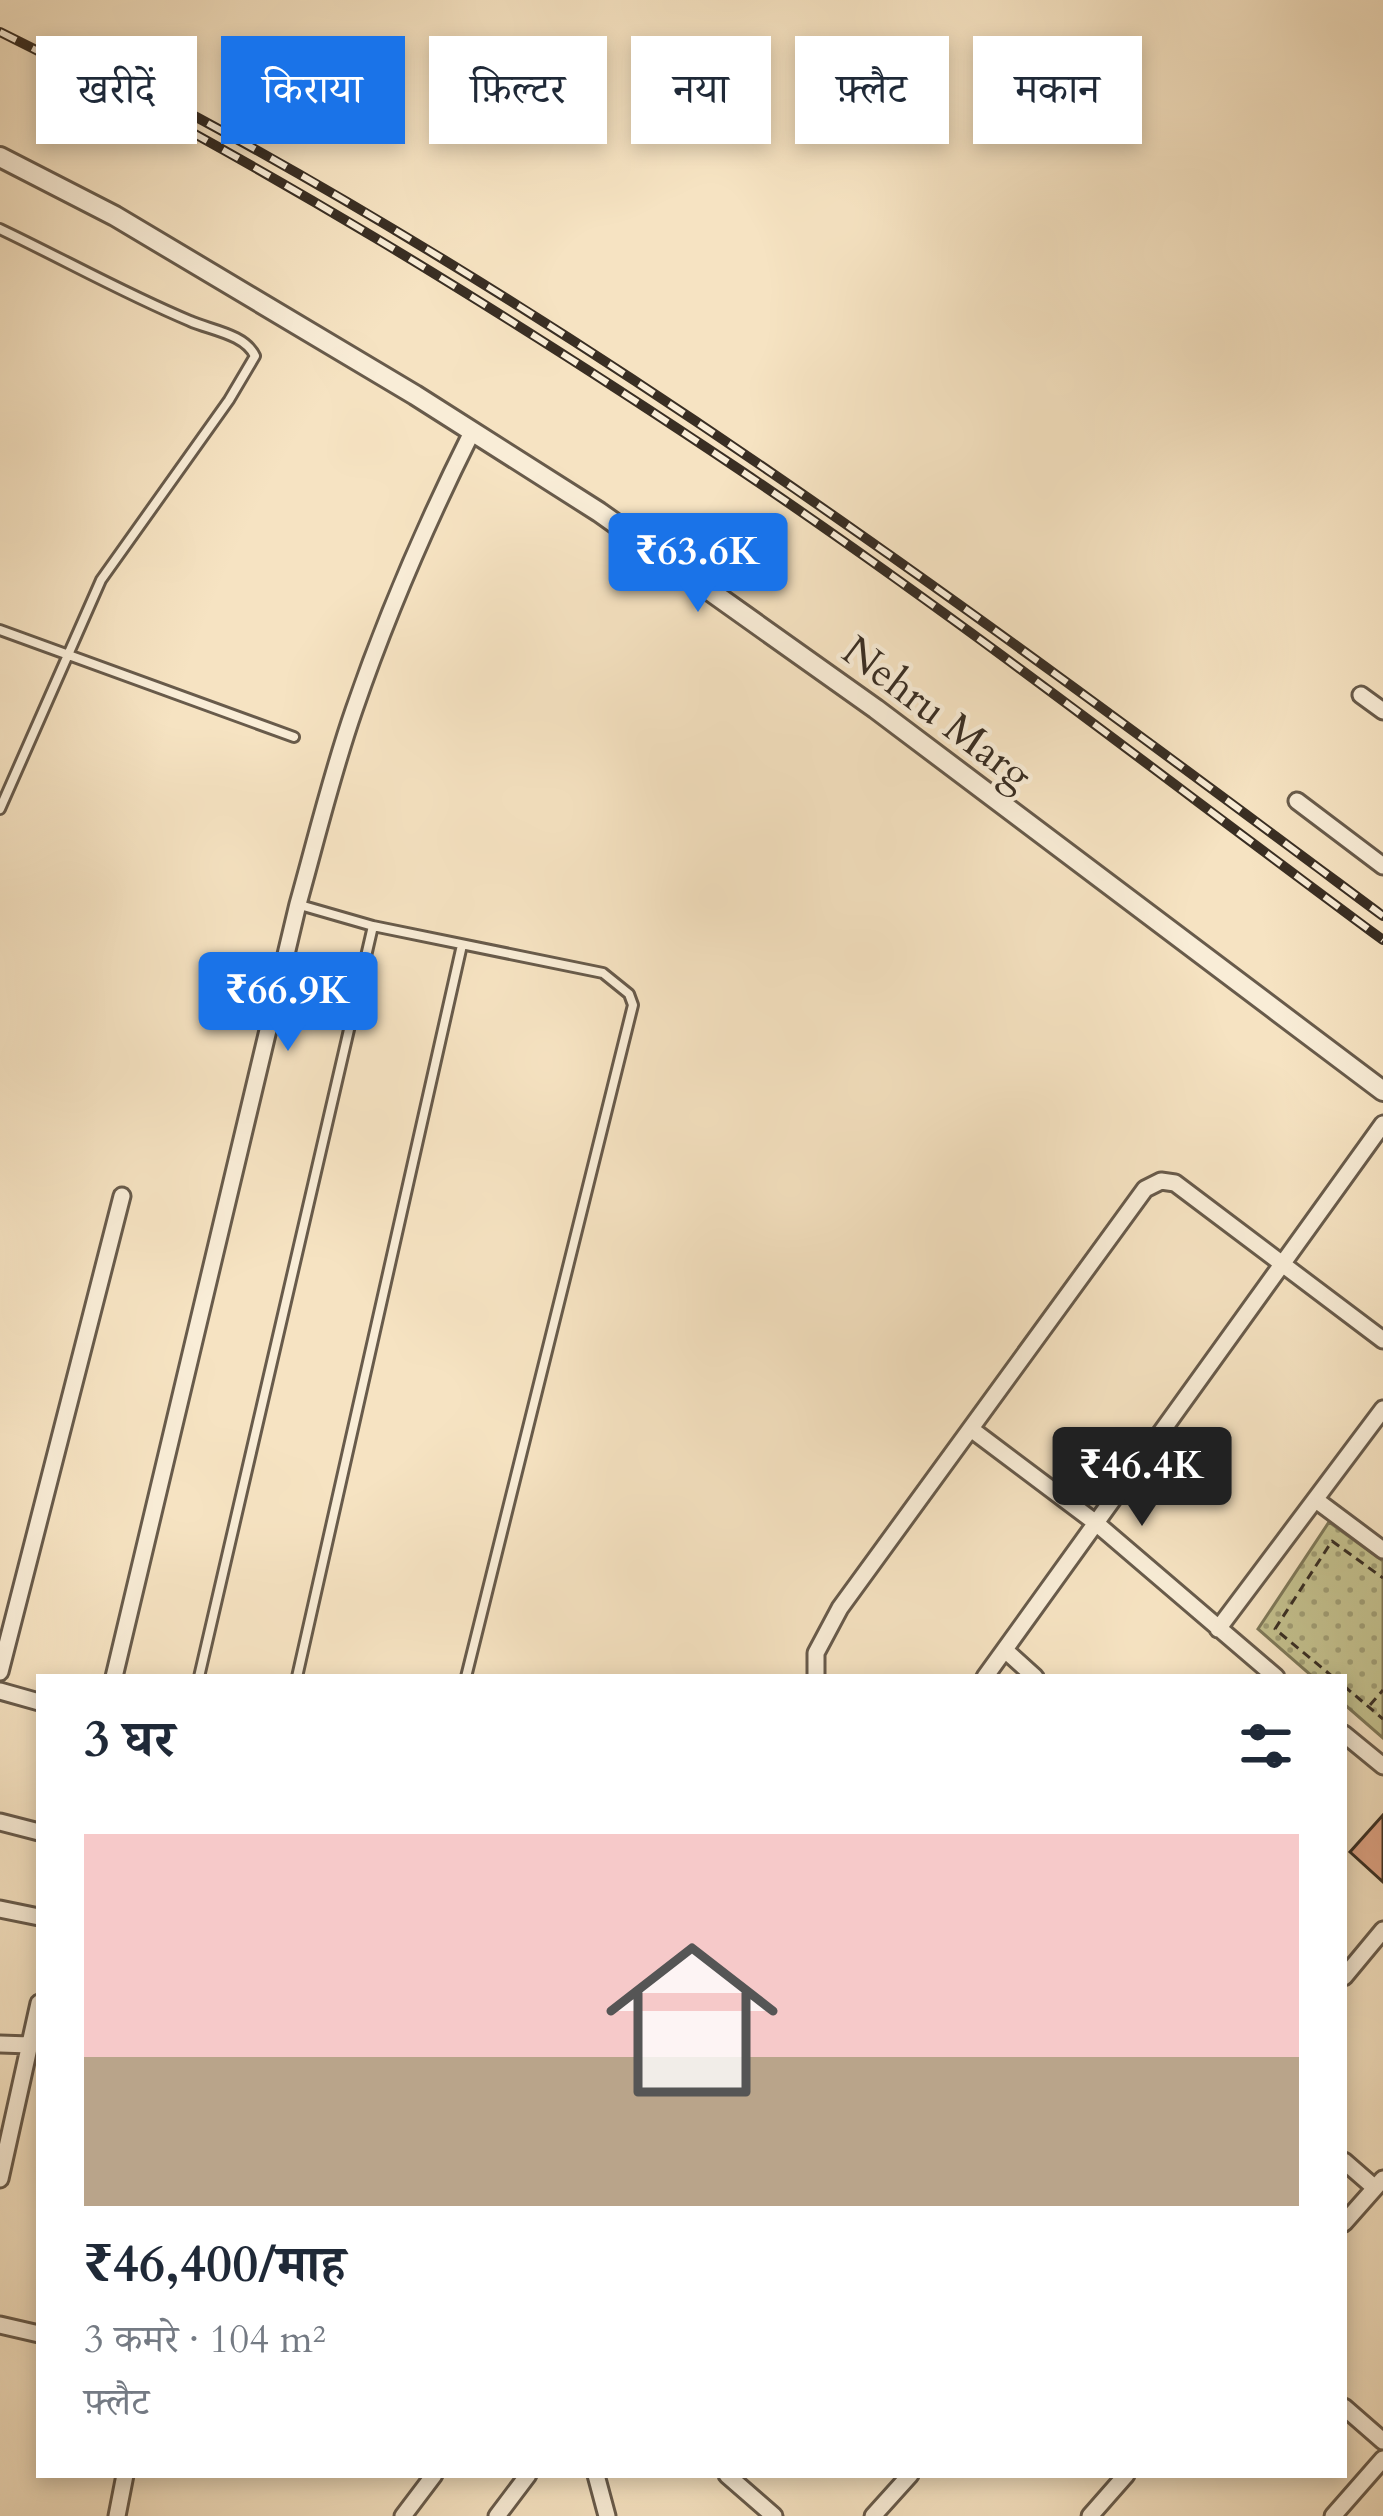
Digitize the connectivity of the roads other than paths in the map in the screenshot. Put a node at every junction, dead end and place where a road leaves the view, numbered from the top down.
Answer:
1 (0, 157) edge
2 (0, 229) edge
3 (472, 432) junction
4 (0, 630) edge
5 (68, 654) junction
6 (1361, 695) dead end
7 (1383, 711) edge
8 (294, 737) dead end
9 (1297, 801) dead end
10 (0, 809) edge
11 (1383, 866) edge
12 (298, 904) junction
13 (373, 926) junction
14 (462, 945) junction
15 (1383, 1091) edge
16 (1383, 1124) edge
17 (122, 1196) dead end
18 (1281, 1266) junction
19 (1383, 1340) edge
20 (1383, 1408) edge
21 (970, 1429) junction
22 (1316, 1500) junction
23 (1096, 1523) junction
24 (1383, 1550) edge
25 (1217, 1628) junction
26 (1005, 1650) junction
27 (0, 1672) edge
28 (115, 1674) edge
29 (200, 1674) edge
30 (298, 1674) edge
31 (467, 1674) edge
32 (816, 1674) edge
33 (987, 1674) edge
34 (1032, 1674) edge
35 (1272, 1674) edge
36 (0, 1691) edge
37 (36, 1701) edge
38 (1347, 1736) edge
39 (1383, 1766) edge
40 (0, 1822) edge
41 (36, 1831) edge
42 (0, 1909) edge
43 (36, 1916) edge
44 (1383, 1930) edge
45 (1350, 1958) edge
46 (36, 2017) edge
47 (0, 2044) edge
48 (30, 2045) junction
49 (1347, 2163) edge
50 (0, 2180) edge
51 (1379, 2183) edge
52 (1347, 2220) edge
53 (0, 2325) edge
54 (36, 2332) edge
55 (1347, 2411) edge
56 (1383, 2441) edge
57 (1383, 2459) edge
58 (123, 2478) edge
59 (432, 2478) edge
60 (526, 2478) edge
61 (597, 2478) edge
62 (730, 2478) edge
63 (907, 2478) edge
64 (1123, 2478) edge
65 (117, 2516) edge
66 (403, 2516) edge
67 (497, 2516) edge
68 (607, 2516) edge
69 (774, 2516) edge
70 (874, 2516) edge
71 (1090, 2516) edge
72 (1334, 2516) edge

1 - 3 street, Nehru Marg
2 - 5 lane
3 - 12 street
3 - 15 street, Nehru Marg
4 - 5 lane
5 - 8 lane
5 - 10 lane
6 - 7 street
9 - 11 street
12 - 13 lane
12 - 28 street
13 - 14 lane
13 - 29 lane
14 - 30 lane
14 - 31 lane
16 - 18 street
17 - 27 street
18 - 19 street
18 - 21 street
18 - 23 street
20 - 22 street
21 - 23 street
21 - 32 street
22 - 24 street
22 - 25 street
23 - 25 street
23 - 26 street
25 - 35 street
26 - 33 street
26 - 34 street
36 - 37 street
38 - 39 street
40 - 41 street
42 - 43 street
44 - 45 street
46 - 48 street
47 - 48 street
48 - 50 street
49 - 51 street
51 - 52 street
53 - 54 street
55 - 56 street
57 - 72 street
58 - 65 street
59 - 66 street
60 - 67 street
61 - 68 street
62 - 69 street
63 - 70 street
64 - 71 street

